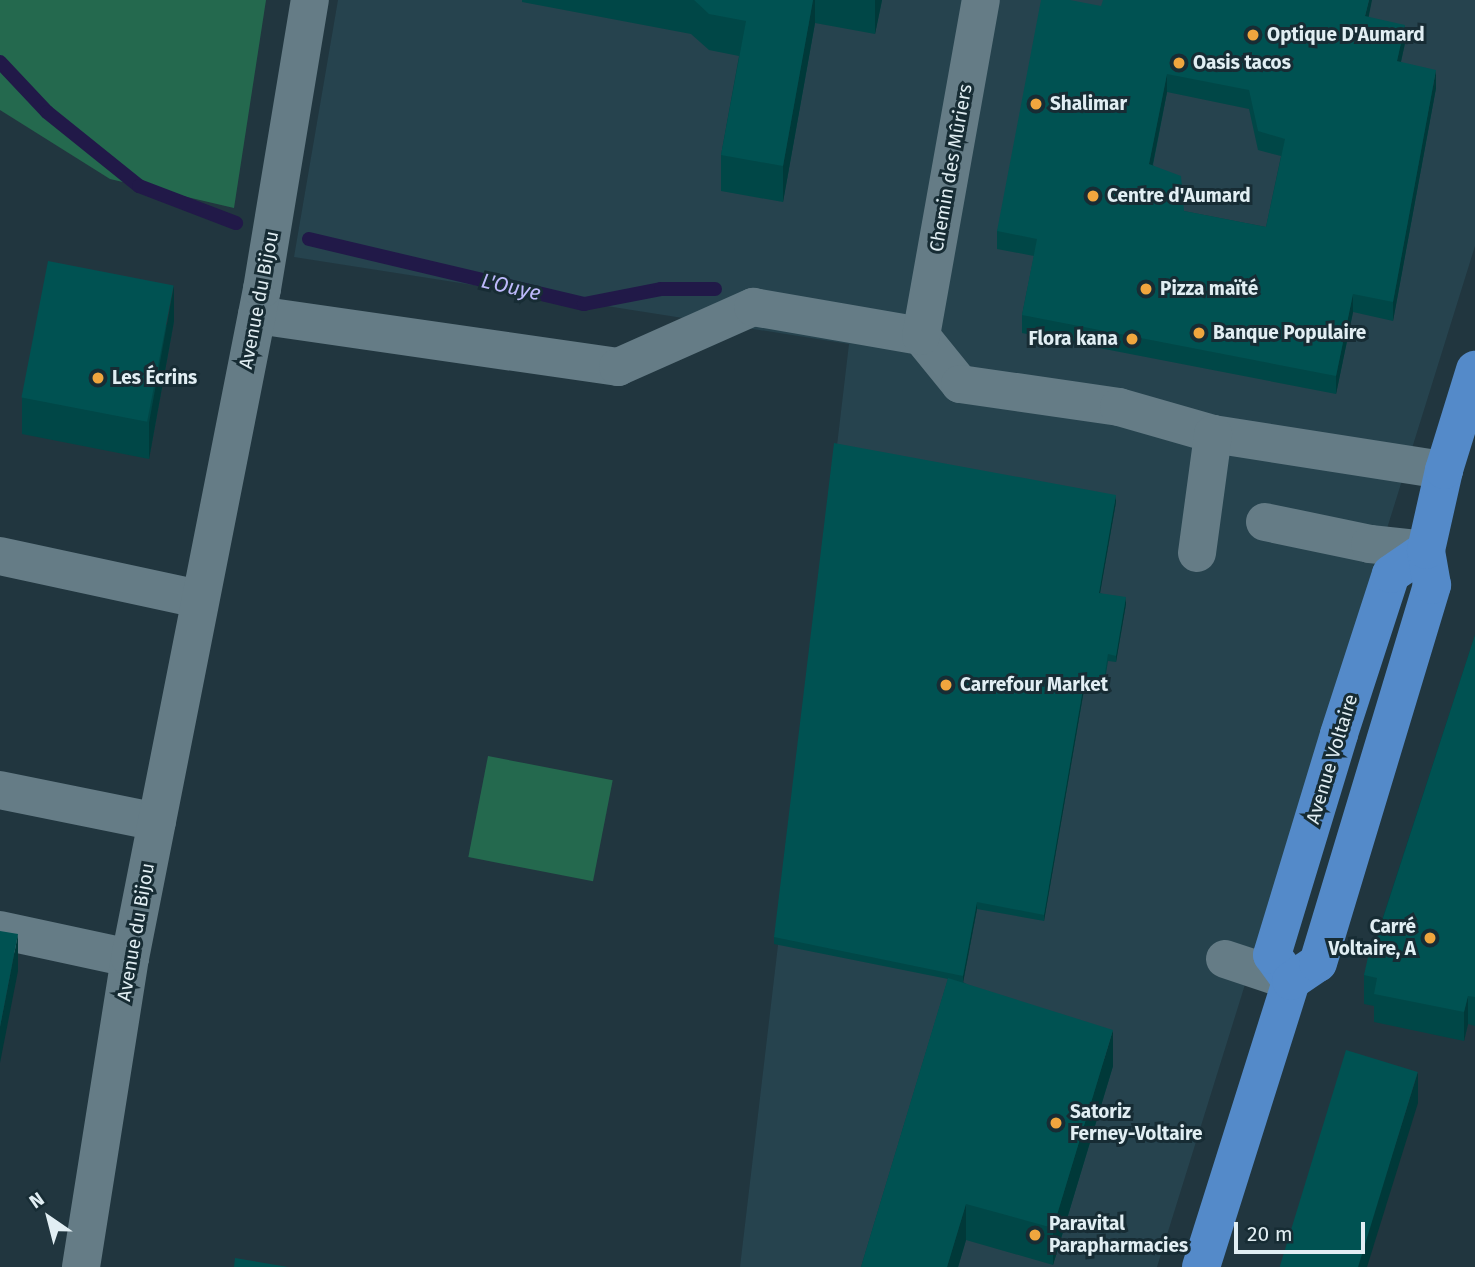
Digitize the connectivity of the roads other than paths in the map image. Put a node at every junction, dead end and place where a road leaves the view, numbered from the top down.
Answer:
1 (310, 0) edge
2 (981, 0) edge
3 (257, 315) junction
4 (921, 336) junction
5 (1475, 370) edge
6 (1213, 434) junction
7 (1444, 470) junction
8 (1265, 522) dead end
9 (1426, 550) junction
10 (1197, 553) dead end
11 (0, 556) edge
12 (199, 599) junction
13 (0, 790) edge
14 (157, 822) junction
15 (0, 930) edge
16 (130, 958) junction
17 (1225, 959) dead end
18 (1291, 981) junction
19 (81, 1267) edge
20 (1201, 1267) edge

1 - 3 street, Avenue du Bijou
2 - 4 street, Chemin des Mûriers
3 - 4 street
3 - 12 street, Avenue du Bijou
4 - 6 street
5 - 7 main road
6 - 7 street
6 - 10 street
7 - 9 main road
8 - 9 street
9 - 18 main road
11 - 12 street
12 - 14 street, Avenue du Bijou
13 - 14 street
14 - 16 street, Avenue du Bijou
15 - 16 street
16 - 19 street, Avenue du Bijou
17 - 18 street
18 - 20 main road

